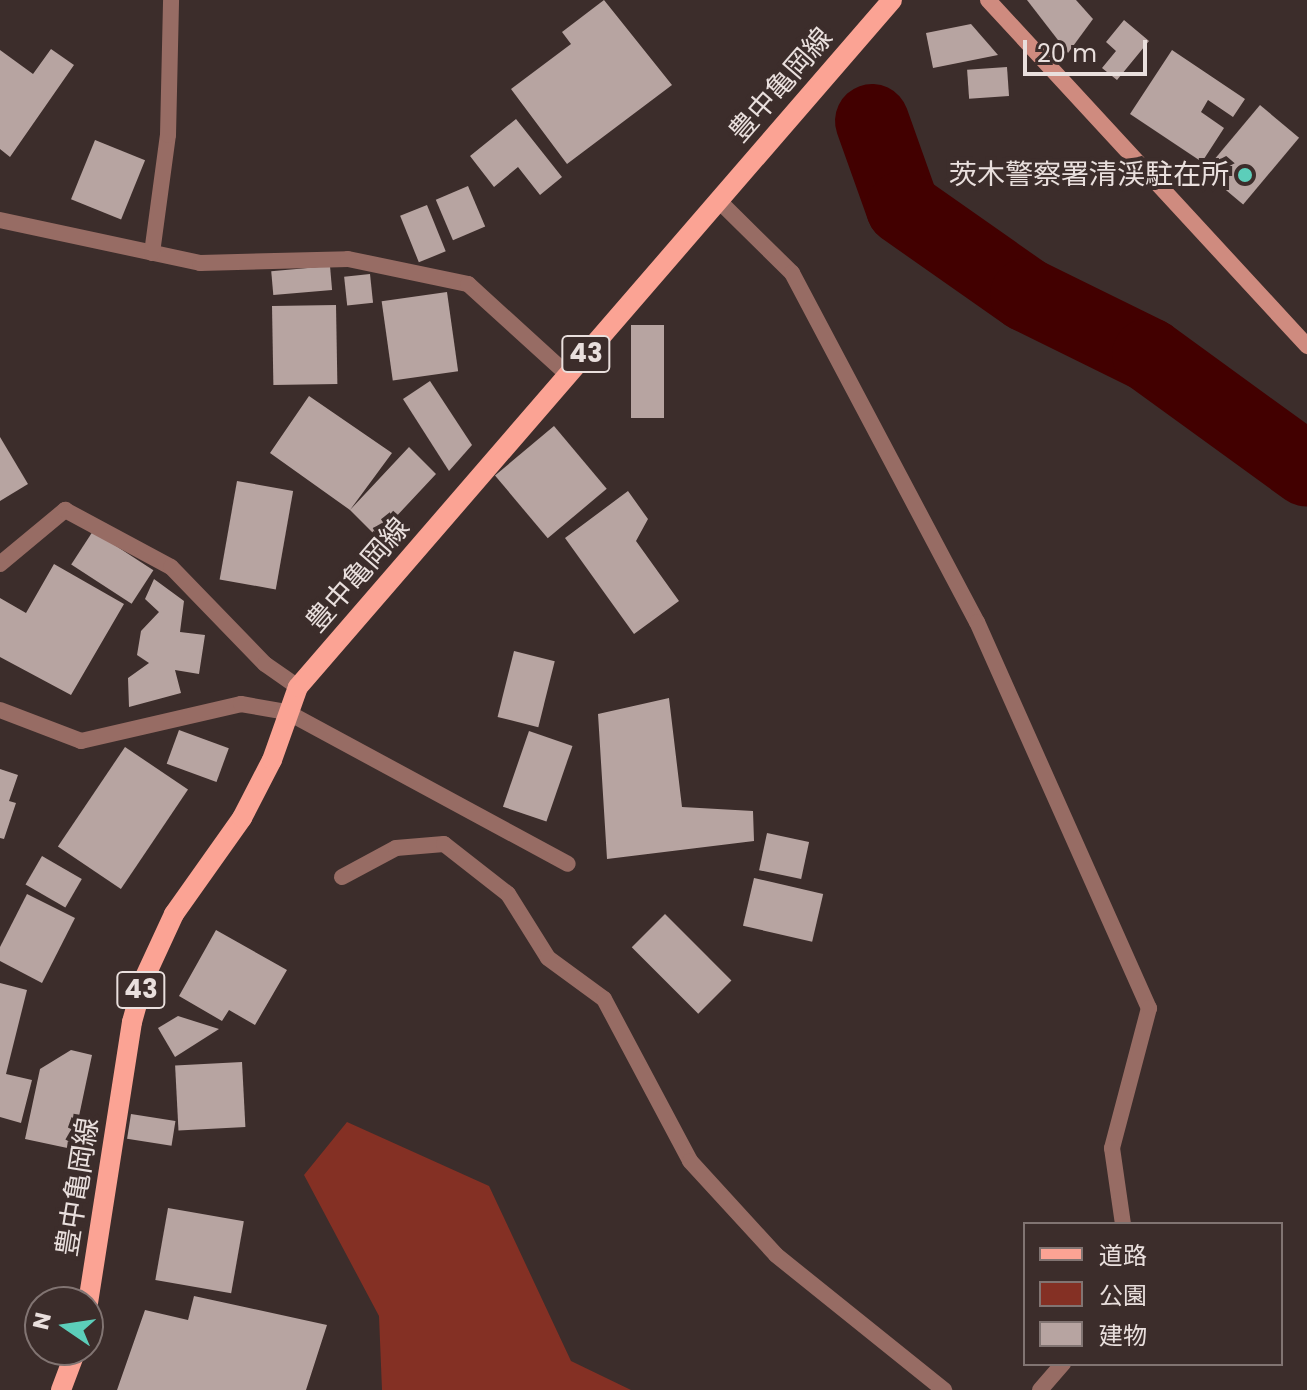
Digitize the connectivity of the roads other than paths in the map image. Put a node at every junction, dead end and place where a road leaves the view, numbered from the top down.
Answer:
1 (171, 0) edge
2 (892, 0) edge
3 (988, 0) edge
4 (718, 200) junction
5 (0, 220) edge
6 (152, 253) junction
7 (1307, 346) edge
8 (568, 375) junction
9 (0, 564) edge
10 (298, 687) junction
11 (0, 710) edge
12 (287, 712) junction
13 (568, 864) dead end
14 (342, 877) dead end
15 (1123, 1222) edge
16 (91, 1286) edge
17 (70, 1366) edge
18 (1061, 1366) edge
19 (61, 1390) edge
20 (944, 1390) edge
21 (1040, 1390) edge

1 - 6 street
2 - 4 main road, 豊中亀岡線 / 43
3 - 7 main road
4 - 8 main road, 豊中亀岡線 / 43
4 - 15 street
5 - 6 street
6 - 8 street
8 - 10 main road, 豊中亀岡線 / 43
9 - 10 street
10 - 12 main road, 豊中亀岡線 / 43
11 - 12 street
12 - 13 street
12 - 16 main road, 豊中亀岡線 / 43
14 - 20 street
17 - 19 main road
18 - 21 street

